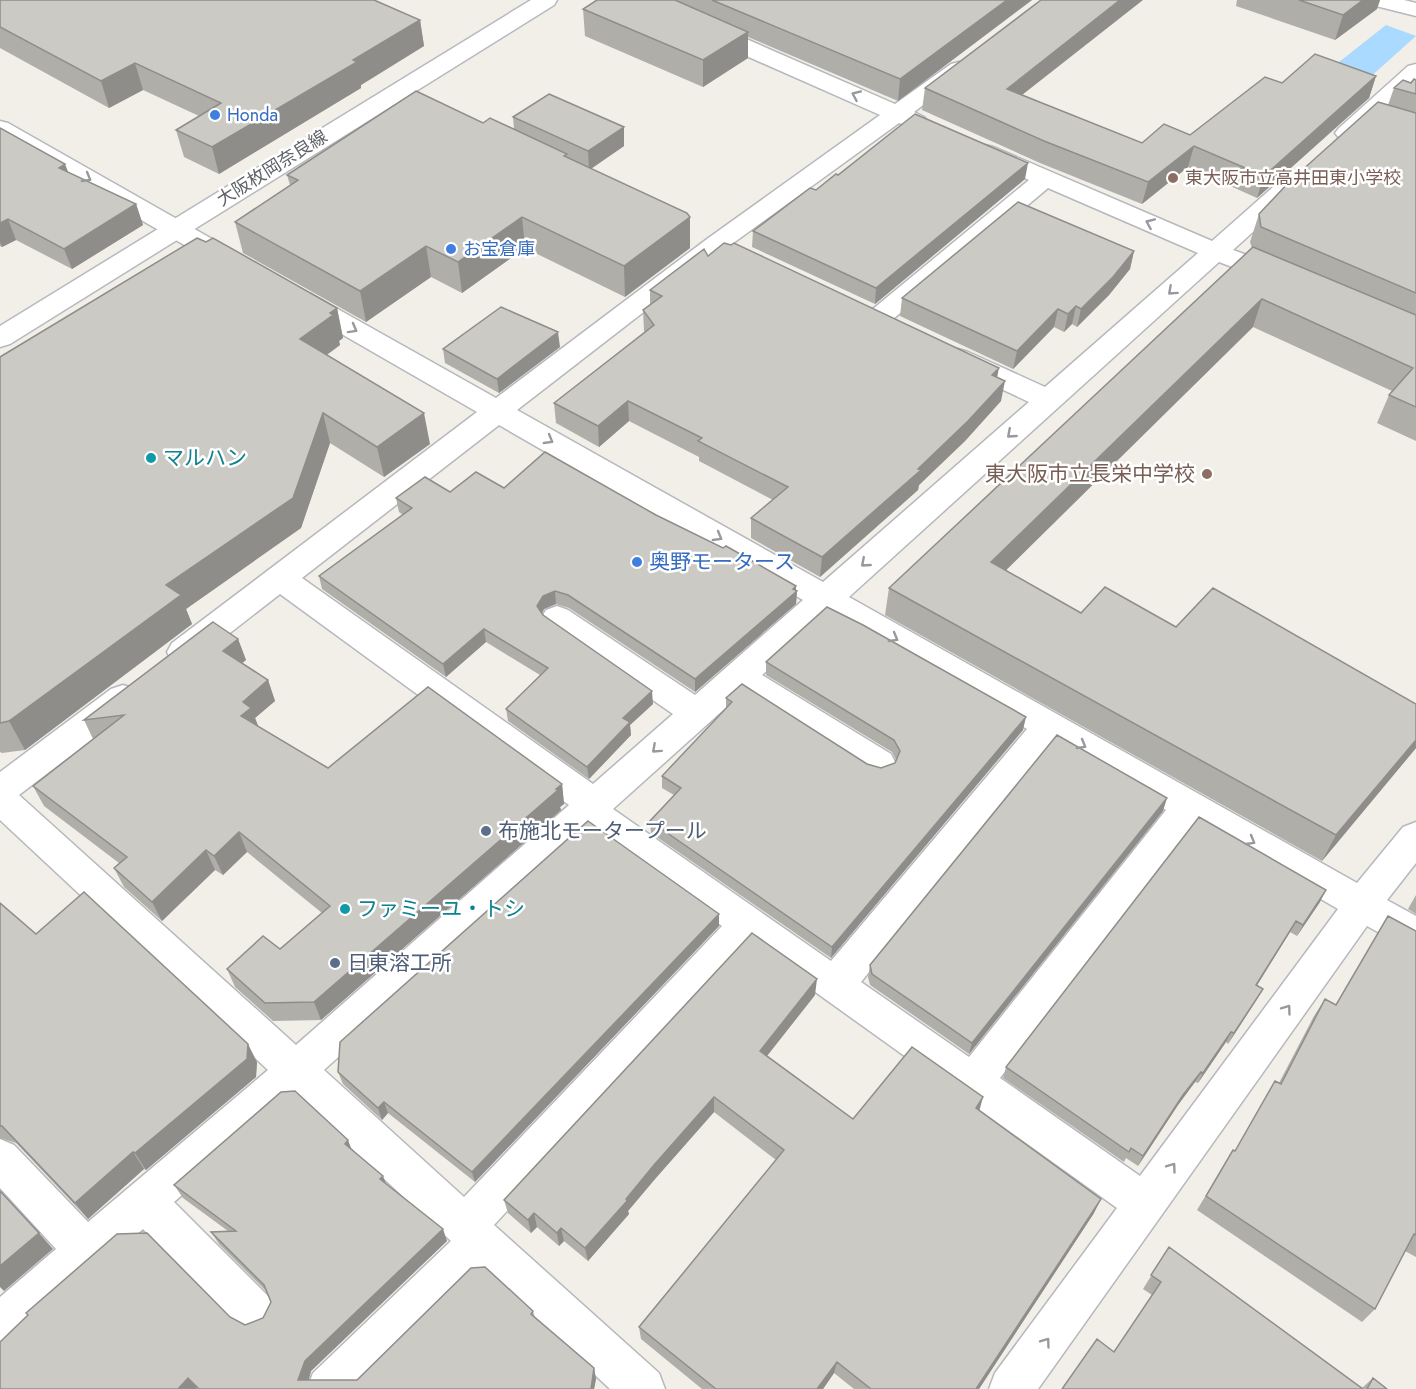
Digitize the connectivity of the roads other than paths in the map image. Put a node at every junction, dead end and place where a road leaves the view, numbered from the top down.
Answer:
1 (546, 0) edge
2 (639, 0) edge
3 (1380, 0) edge
4 (1416, 10) edge
5 (975, 57) edge
6 (1416, 71) edge
7 (397, 91) junction
8 (425, 104) edge
9 (899, 114) junction
10 (0, 128) edge
11 (1046, 178) junction
12 (174, 228) junction
13 (1216, 252) junction
14 (1258, 270) edge
15 (877, 320) edge
16 (0, 338) edge
17 (942, 350) edge
18 (1049, 400) junction
19 (498, 411) junction
20 (280, 578) junction
21 (825, 598) junction
22 (556, 618) dead end
23 (738, 676) junction
24 (696, 713) junction
25 (1049, 726) junction
26 (879, 764) dead end
27 (0, 791) edge
28 (0, 800) edge
29 (1190, 806) junction
30 (591, 807) junction
31 (1416, 837) edge
32 (1362, 904) junction
33 (748, 924) junction
34 (1416, 935) edge
35 (835, 985) junction
36 (294, 1071) junction
37 (973, 1083) junction
38 (0, 1159) edge
39 (144, 1202) junction
40 (1145, 1204) junction
41 (473, 1234) junction
42 (86, 1251) junction
43 (254, 1312) dead end
44 (0, 1325) edge
45 (637, 1387) edge
46 (329, 1389) edge
47 (1012, 1389) edge

1 - 7 street, 大阪枚岡奈良線
9 -> 2 street
3 - 4 street
5 - 9 street
6 - 13 street
7 - 8 street
7 - 12 street, 大阪枚岡奈良線
9 - 11 street
9 - 19 street
10 -> 12 street
13 -> 11 street
11 - 15 street
12 - 16 street, 大阪枚岡奈良線
12 -> 19 street
13 - 14 street
13 -> 18 street
17 - 18 street
18 -> 21 street
19 - 20 street
19 -> 21 street
20 - 27 street
20 - 30 street
21 - 23 street
21 -> 25 street
22 - 24 street
23 - 24 street
23 - 26 street
24 -> 30 street
25 -> 29 street
25 - 35 street
28 - 36 street
29 -> 32 street
29 - 37 street
30 - 33 street
30 - 36 street
31 - 32 street
32 - 34 street
40 -> 32 street
33 - 35 street
33 - 41 street
35 - 37 street
36 - 39 street
36 - 41 street
37 - 40 street
38 - 42 street
39 - 42 street
39 - 43 street
47 -> 40 street
41 - 45 street
41 - 46 street
42 - 44 street

